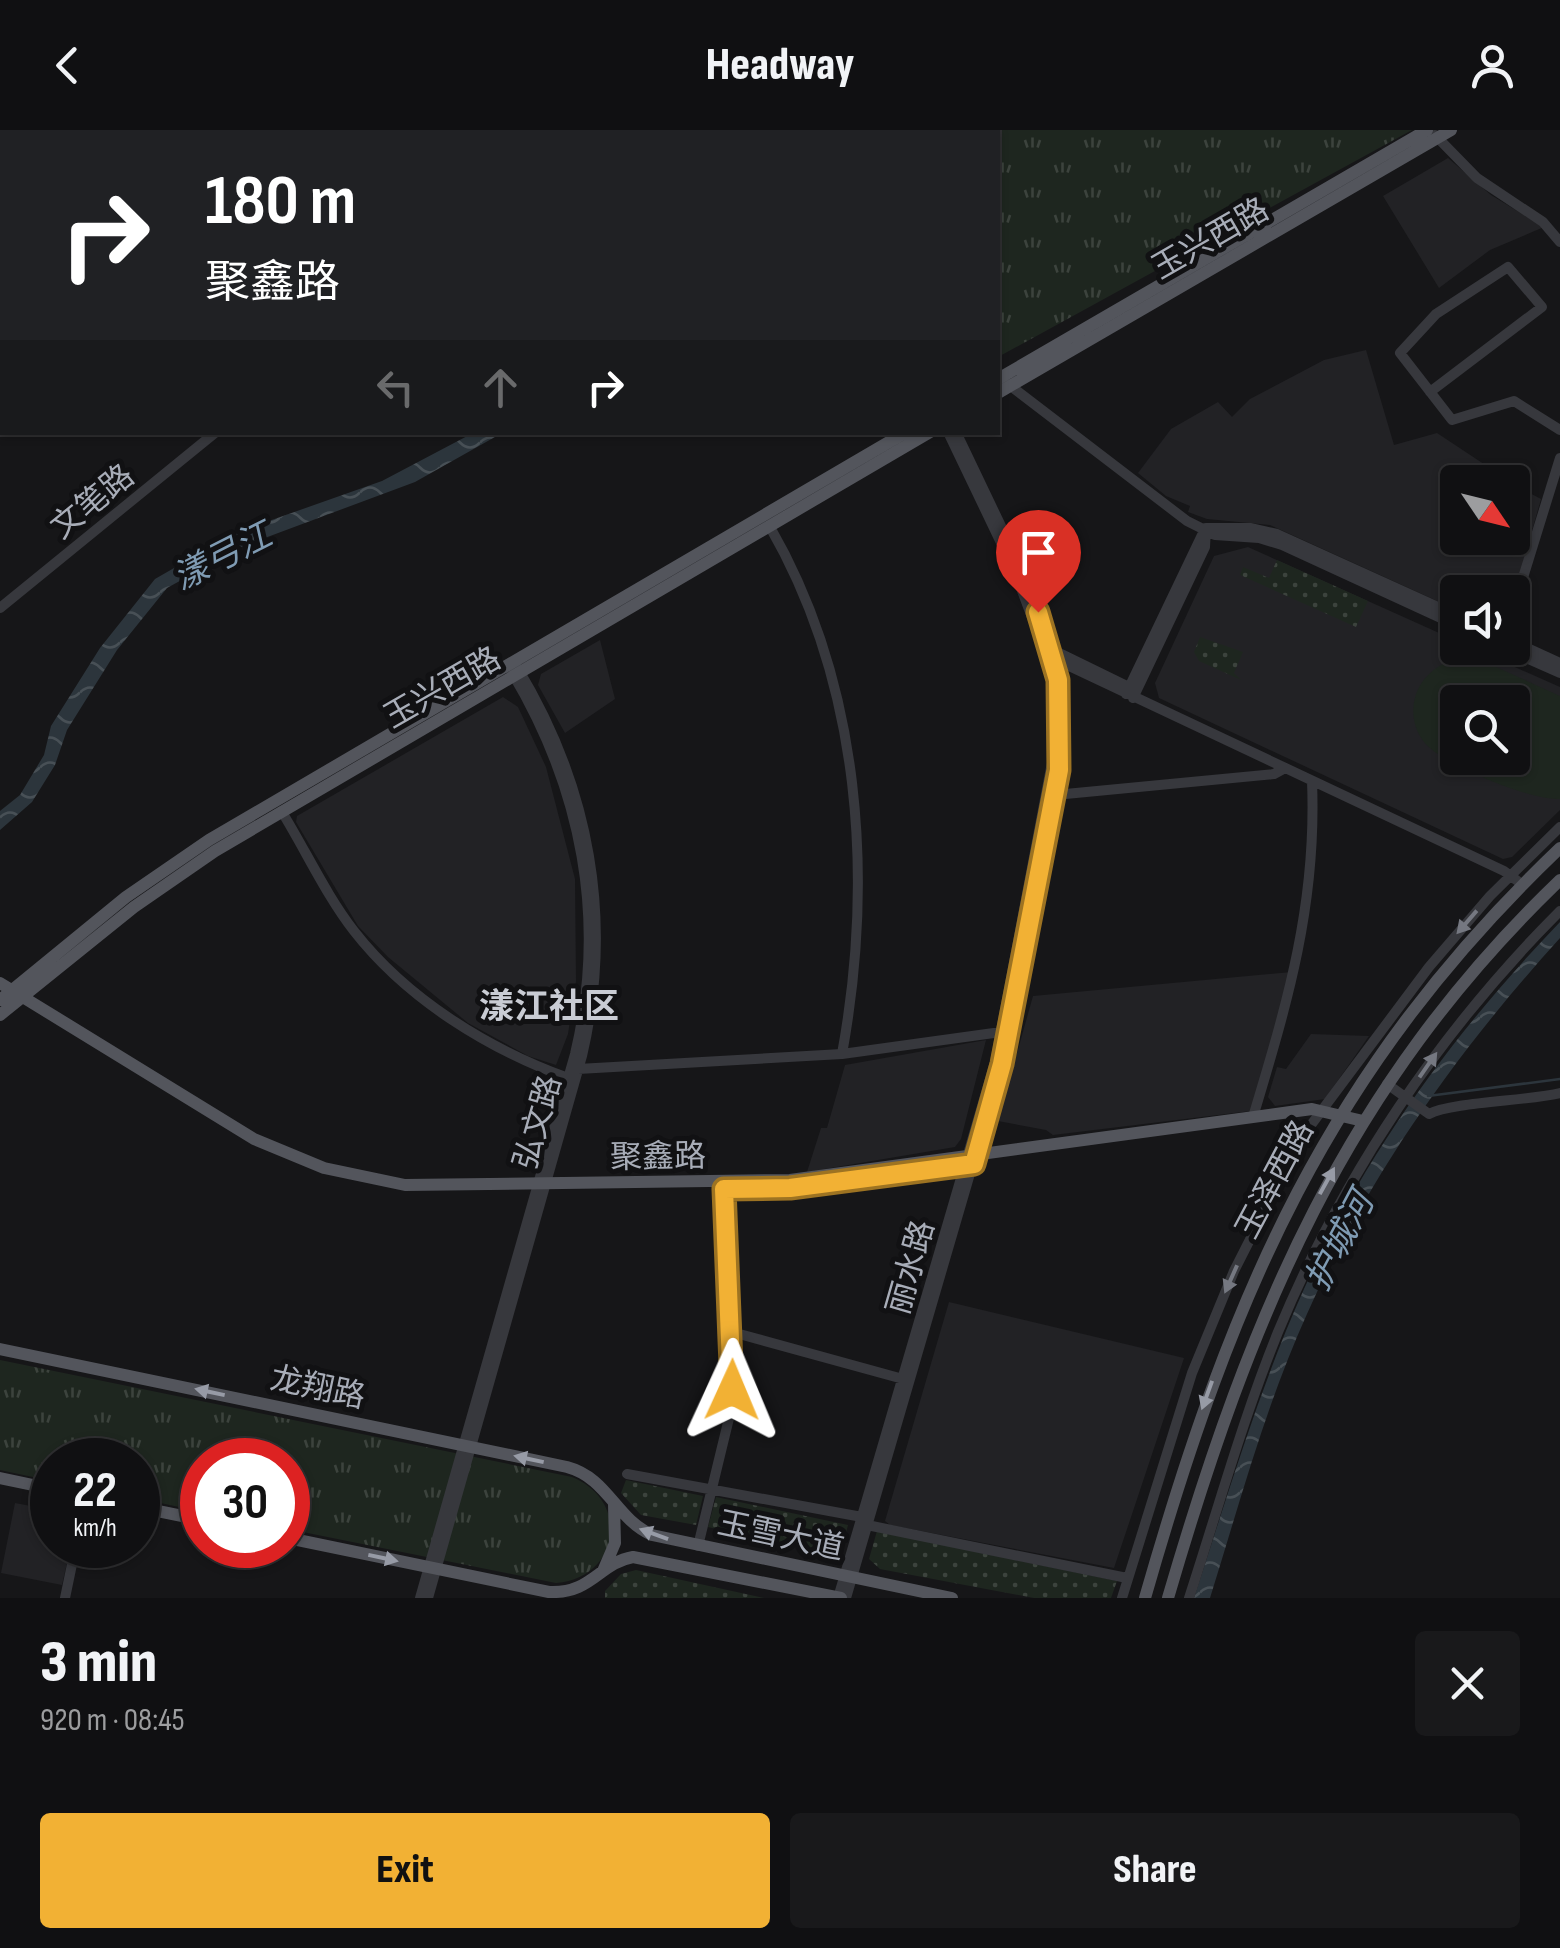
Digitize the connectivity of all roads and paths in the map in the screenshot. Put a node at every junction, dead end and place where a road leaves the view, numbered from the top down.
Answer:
1 (1451, 130) edge
2 (1432, 133) edge
3 (1560, 242) edge
4 (1001, 384) edge
5 (1430, 392) junction
6 (1560, 430) edge
7 (212, 435) edge
8 (901, 435) edge
9 (925, 435) edge
10 (949, 435) edge
11 (957, 435) edge
12 (1560, 458) edge
13 (770, 527) junction
14 (1206, 528) junction
15 (1524, 575) edge
16 (0, 608) edge
17 (1440, 608) edge
18 (1440, 618) edge
19 (1530, 650) edge
20 (1047, 652) junction
21 (1530, 660) edge
22 (1560, 663) edge
23 (514, 670) junction
24 (1560, 673) edge
25 (1131, 692) junction
26 (1285, 768) junction
27 (1312, 781) junction
28 (1055, 796) junction
29 (282, 812) junction
30 (1560, 827) edge
31 (1560, 848) edge
32 (1511, 875) junction
33 (1560, 880) edge
34 (1523, 885) junction
35 (1560, 911) edge
36 (8, 994) edge
37 (0, 1016) edge
38 (1000, 1032) junction
39 (842, 1054) junction
40 (578, 1069) junction
41 (568, 1078) junction
42 (1387, 1084) junction
43 (1560, 1093) edge
44 (1406, 1098) junction
45 (1320, 1113) junction
46 (1339, 1116) junction
47 (1253, 1117) junction
48 (1361, 1124) junction
49 (971, 1160) junction
50 (540, 1189) junction
51 (724, 1189) junction
52 (732, 1332) junction
53 (0, 1348) edge
54 (903, 1379) junction
55 (467, 1446) junction
56 (627, 1474) dead end
57 (0, 1478) edge
58 (30, 1484) edge
59 (713, 1487) junction
60 (613, 1500) junction
61 (865, 1521) junction
62 (310, 1543) edge
63 (698, 1546) junction
64 (71, 1568) edge
65 (432, 1568) junction
66 (848, 1577) junction
67 (1127, 1578) junction
68 (595, 1581) junction
69 (1144, 1596) edge
70 (65, 1598) edge
71 (424, 1598) edge
72 (841, 1598) edge
73 (952, 1598) edge
74 (1122, 1598) edge
75 (1168, 1598) edge
76 (1188, 1598) edge

1 - 2 main road, 玉兴西路
2 - 3 street
2 - 4 main road, 玉兴西路
4 - 14 street
5 - 5 street
5 - 6 street
7 - 16 street, 文笔路
8 - 23 main road, 玉兴西路
9 - 13 main road, 玉兴西路
10 - 20 street, 丽水路
11 - 20 street, 丽水路
12 - 15 street
13 - 23 main road, 玉兴西路
13 - 39 street
14 - 17 street
14 - 18 street
14 - 25 street
19 - 22 street
20 - 25 street
20 - 28 street, 丽水路
20 - 38 street, 丽水路
21 - 24 street
23 - 29 main road, 玉兴西路
23 - 36 main road, 玉兴西路
23 - 40 street, 弘文路
23 - 41 street, 弘文路
25 - 26 street
26 - 27 street
26 - 28 street
27 - 32 street
27 - 47 street
28 - 49 street, 丽水路
29 - 36 main road, 玉兴西路
29 - 41 street
30 - 32 street
31 - 34 main road, 玉泽西路
32 - 34 street
32 -> 45 street
33 - 42 main road, 玉泽西路
34 - 46 main road, 玉泽西路
44 -> 35 street
36 - 37 main road, 玉兴西路
36 - 50 main road, 聚鑫路
38 - 39 street
38 - 49 street, 丽水路
39 - 40 street
40 - 50 street, 弘文路
41 - 50 street, 弘文路
42 - 44 street
42 - 48 main road, 玉泽西路
43 - 44 street
44 - 76 street
45 - 46 main road, 聚鑫路
45 - 47 main road, 聚鑫路
45 - 49 main road, 聚鑫路
45 -> 67 street
46 - 48 main road, 聚鑫路
46 -> 69 main road, 玉泽西路
47 - 49 main road, 聚鑫路
75 -> 48 main road, 玉泽西路
49 - 50 main road, 聚鑫路
49 - 51 main road, 聚鑫路
49 - 54 street, 丽水路
49 - 61 street, 丽水路
50 - 51 main road, 聚鑫路
50 - 55 street, 弘文路
51 - 52 street
52 - 54 street
52 - 59 street
55 -> 53 main road, 龙翔路
54 - 61 street, 丽水路
60 -> 55 main road, 龙翔路
55 - 65 street, 弘文路
56 - 59 street
57 - 58 main road
59 - 61 street
59 - 63 street
63 -> 60 main road, 玉雪大道
60 - 68 main road
61 - 66 street, 丽水路
61 - 67 street
62 -> 65 main road
63 - 66 main road, 玉雪大道
64 - 70 street
65 - 68 main road
65 - 71 street, 弘文路
66 - 72 street, 丽水路
66 - 73 main road, 玉雪大道
67 - 74 street
68 - 72 main road, 玉雪大道

